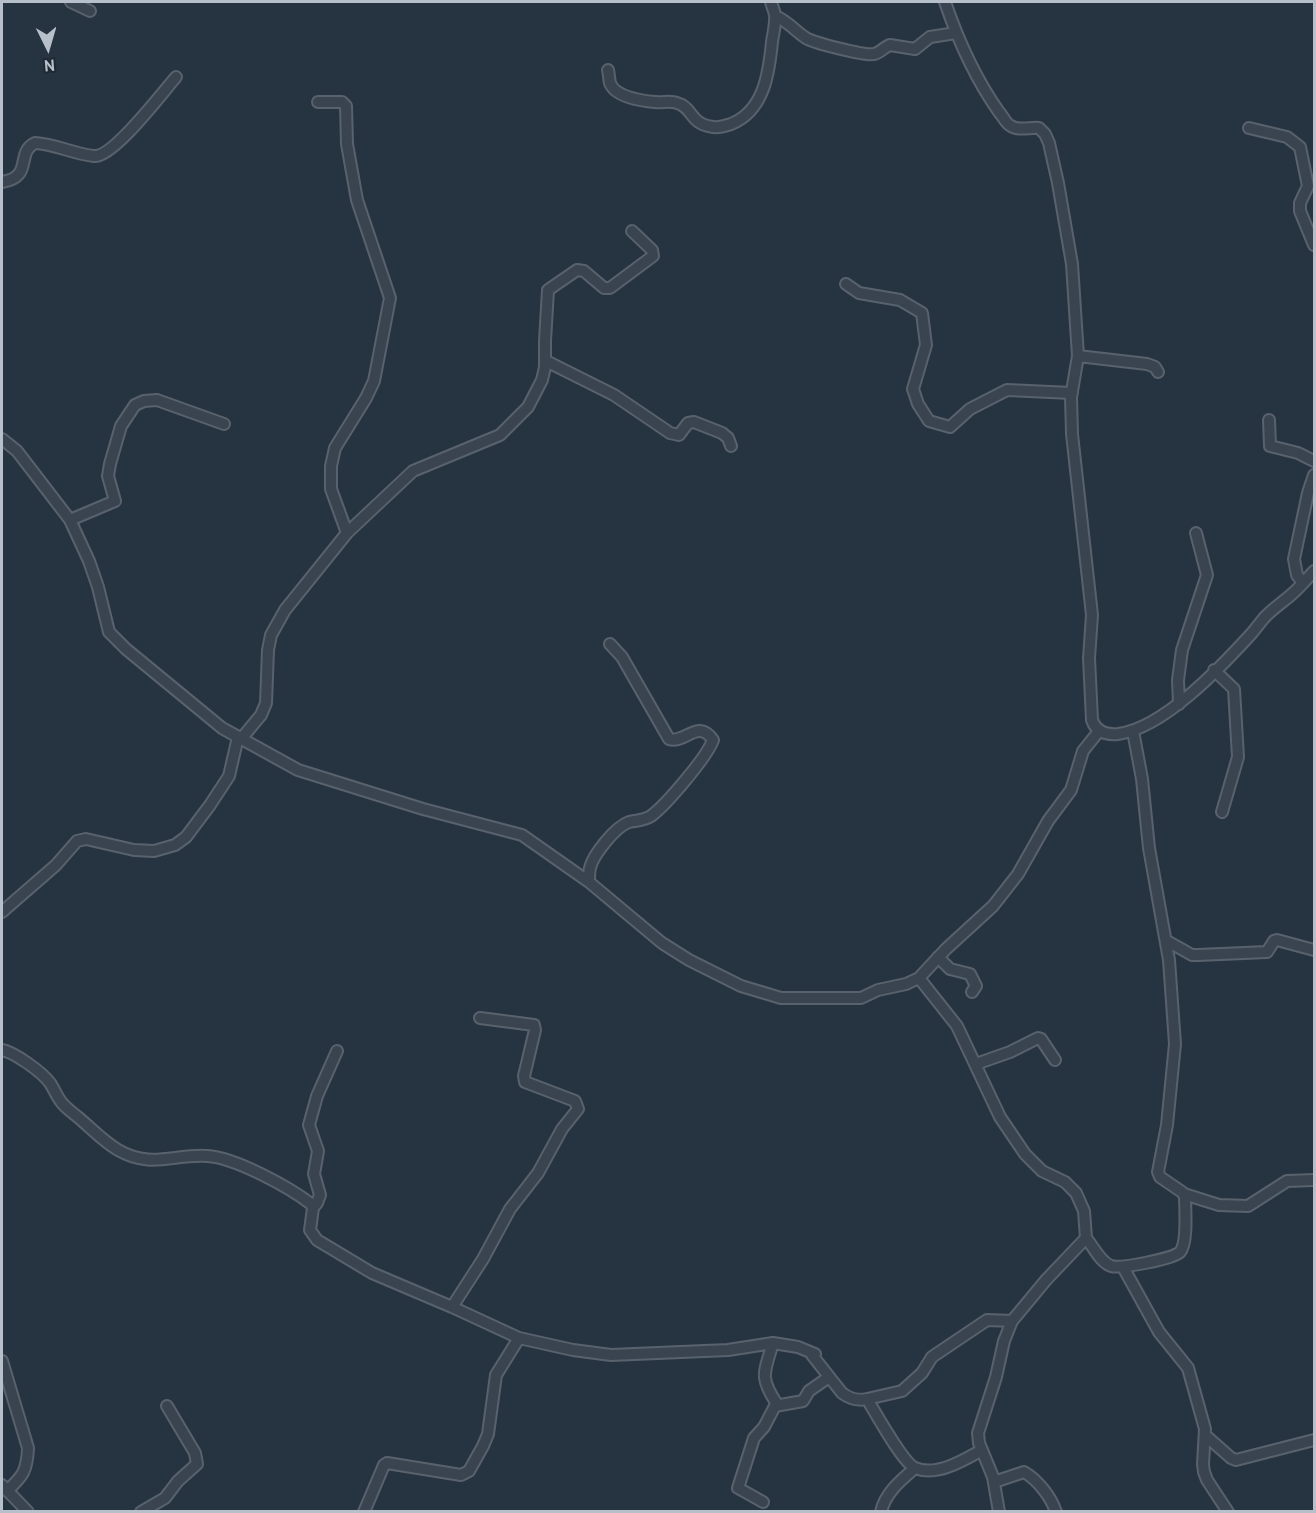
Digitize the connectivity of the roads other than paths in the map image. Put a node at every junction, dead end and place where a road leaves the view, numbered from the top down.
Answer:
1 (71, 2) edge
2 (771, 2) edge
3 (945, 2) edge
4 (90, 11) dead end
5 (775, 16) junction
6 (956, 33) junction
7 (608, 69) dead end
8 (176, 77) dead end
9 (318, 102) dead end
10 (1249, 128) dead end
11 (2, 182) edge
12 (632, 231) dead end
13 (1314, 245) edge
14 (846, 284) dead end
15 (1078, 357) junction
16 (546, 361) junction
17 (1158, 372) dead end
18 (1072, 393) junction
19 (1269, 420) dead end
20 (224, 424) dead end
21 (2, 439) edge
22 (731, 446) dead end
23 (1314, 461) edge
24 (1314, 475) edge
25 (70, 520) junction
26 (1196, 532) dead end
27 (346, 533) junction
28 (1314, 571) edge
29 (1303, 584) junction
30 (610, 644) dead end
31 (1214, 670) junction
32 (1179, 704) junction
33 (1133, 730) junction
34 (1099, 731) junction
35 (239, 738) junction
36 (1222, 812) dead end
37 (589, 882) junction
38 (2, 912) edge
39 (1167, 941) junction
40 (1314, 950) edge
41 (938, 957) junction
42 (919, 978) junction
43 (972, 992) dead end
44 (480, 1018) dead end
45 (2, 1050) edge
46 (337, 1051) dead end
47 (1055, 1060) dead end
48 (976, 1064) junction
49 (1314, 1180) edge
50 (1184, 1194) junction
51 (313, 1208) junction
52 (1086, 1238) junction
53 (1123, 1267) junction
54 (452, 1307) junction
55 (1012, 1321) junction
56 (519, 1338) junction
57 (773, 1343) junction
58 (2, 1361) edge
59 (829, 1377) junction
60 (867, 1399) junction
61 (777, 1404) junction
62 (167, 1407) dead end
63 (1205, 1435) junction
64 (1314, 1440) edge
65 (982, 1450) junction
66 (915, 1468) junction
67 (994, 1482) junction
68 (4, 1488) edge
69 (763, 1502) dead end
70 (996, 1511) edge
71 (28, 1512) edge
72 (141, 1512) edge
73 (364, 1512) edge
74 (881, 1512) edge
75 (1056, 1512) edge
76 (1228, 1512) edge

1 - 4 street
2 - 5 street
3 - 6 street
5 - 6 street
5 - 7 street
6 - 15 street
8 - 11 street
9 - 27 street
10 - 13 street
12 - 16 street
14 - 18 street
15 - 17 street
15 - 18 street
16 - 22 street
16 - 27 street
18 - 34 street
19 - 23 street
20 - 25 street
21 - 25 street
24 - 29 street
25 - 35 street
26 - 32 street
27 - 35 street
28 - 29 street
29 - 31 street
30 - 37 street
31 - 32 street
31 - 36 street
32 - 33 street
33 - 34 street
33 - 39 street
34 - 41 street
35 - 37 street
35 - 38 street
37 - 42 street
39 - 40 street
39 - 50 street
41 - 42 street
41 - 43 street
42 - 48 street
44 - 54 street
45 - 51 street
46 - 51 street
47 - 48 street
48 - 52 street
49 - 50 street
50 - 53 street
51 - 54 street
52 - 53 street
52 - 55 street
53 - 63 street
54 - 56 street
55 - 60 street
55 - 65 street
56 - 57 street
56 - 73 street
57 - 59 street
57 - 61 street
58 - 68 street
59 - 60 street
59 - 61 street
60 - 66 street
61 - 69 street
62 - 72 street
63 - 64 street
63 - 76 street
65 - 66 street
65 - 67 street
66 - 74 street
67 - 70 street
67 - 75 street
68 - 71 street

